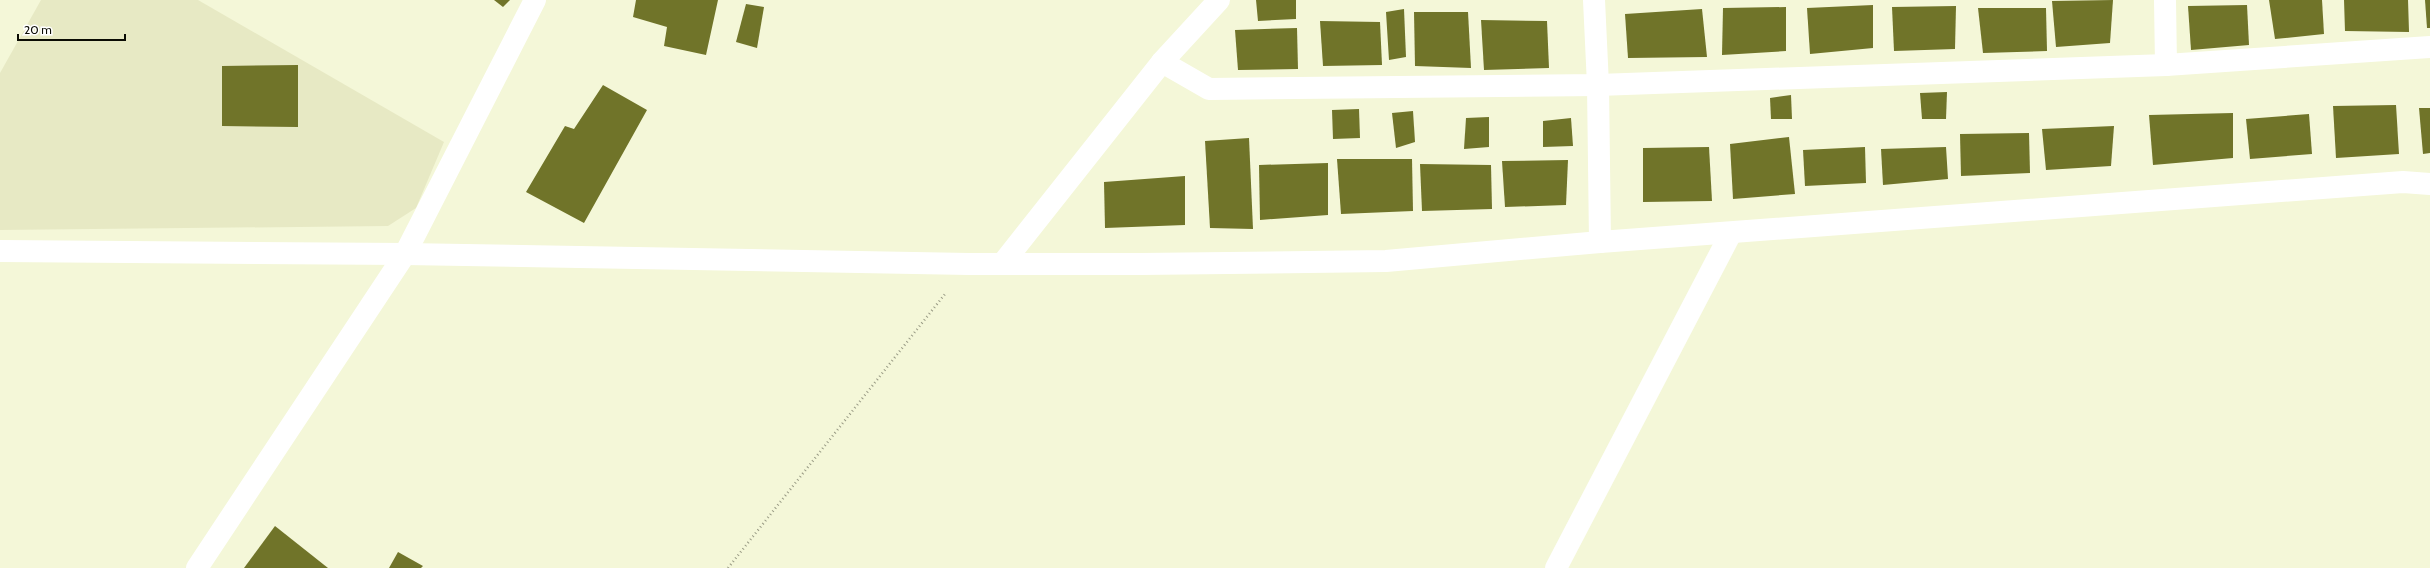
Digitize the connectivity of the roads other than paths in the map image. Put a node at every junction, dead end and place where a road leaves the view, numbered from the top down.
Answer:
1 (535, 0) edge
2 (1218, 0) edge
3 (1594, 0) edge
4 (2165, 0) edge
5 (2430, 47) edge
6 (1162, 62) junction
7 (2166, 65) junction
8 (1598, 85) junction
9 (2430, 184) edge
10 (1731, 233) junction
11 (1600, 242) junction
12 (0, 251) edge
13 (405, 254) junction
14 (1003, 263) junction
15 (196, 568) edge
16 (1556, 568) edge

1 - 13 street
2 - 6 street
3 - 8 street
4 - 7 street
5 - 7 street
6 - 8 street
6 - 14 street
7 - 8 street
8 - 11 street
9 - 10 street
10 - 11 street
10 - 16 street
11 - 14 street
12 - 13 street
13 - 14 street
13 - 15 street

